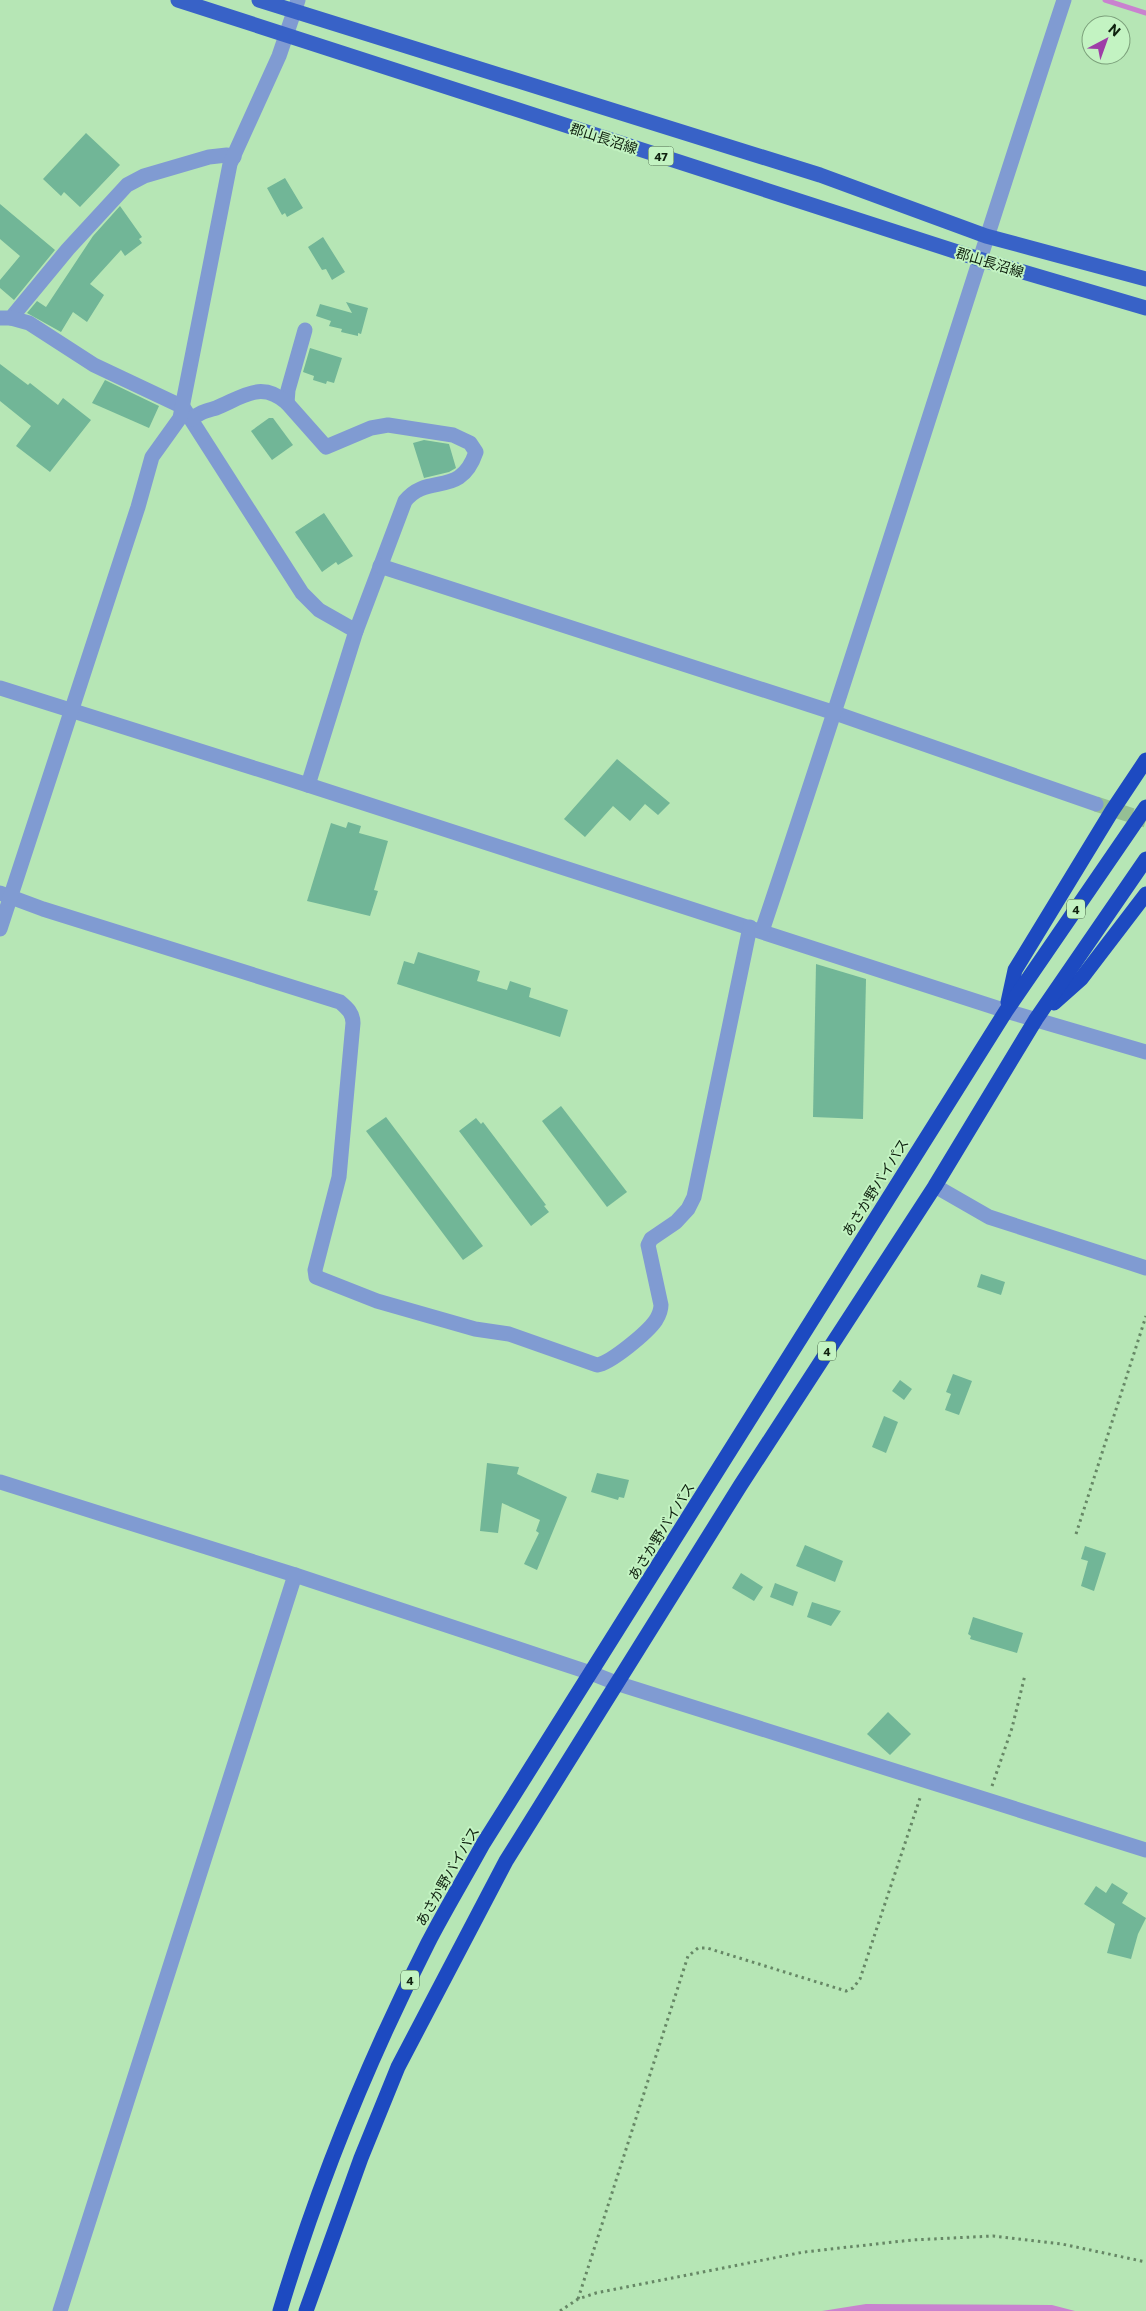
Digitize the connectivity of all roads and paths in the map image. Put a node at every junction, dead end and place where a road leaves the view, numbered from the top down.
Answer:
1 (178, 0) edge
2 (259, 0) edge
3 (1064, 0) edge
4 (296, 6) edge
5 (287, 35) junction
6 (234, 157) junction
7 (986, 236) junction
8 (979, 259) junction
9 (1146, 279) edge
10 (1146, 308) edge
11 (5, 318) edge
12 (306, 330) dead end
13 (288, 403) junction
14 (187, 413) junction
15 (380, 566) junction
16 (356, 631) junction
17 (0, 688) edge
18 (71, 710) junction
19 (835, 713) junction
20 (1146, 760) edge
21 (308, 785) junction
22 (1096, 804) tunnel mouth
23 (1146, 808) edge
24 (1146, 859) edge
25 (1146, 894) edge
26 (5, 895) edge
27 (0, 929) edge
28 (756, 929) junction
29 (1006, 1011) junction
30 (1036, 1019) junction
31 (1146, 1052) edge
32 (936, 1186) junction
33 (1146, 1268) edge
34 (1146, 1316) edge
35 (0, 1482) edge
36 (1076, 1534) dead end
37 (295, 1575) junction
38 (591, 1673) junction
39 (1025, 1675) dead end
40 (616, 1683) junction
41 (926, 1780) junction
42 (988, 1801) junction
43 (1146, 1850) edge
44 (1146, 2262) edge
45 (578, 2299) junction
46 (60, 2311) edge
47 (280, 2311) edge
48 (306, 2311) edge
49 (560, 2311) edge

1 - 5 main road, 郡山長沼線 / 47
2 - 4 main road, 郡山長沼線 / 47
3 - 7 street
4 - 5 street
4 - 7 main road, 郡山長沼線 / 47
5 - 6 street
5 - 8 main road, 郡山長沼線 / 47
6 - 11 street
6 - 14 street
7 - 8 street
7 - 9 main road, 郡山長沼線 / 47
8 - 10 main road, 郡山長沼線 / 47
8 - 19 street
11 - 14 street
12 - 13 street
13 - 14 street
13 - 15 street
14 - 16 street
14 - 18 street
15 - 16 street
15 - 19 street
16 - 21 street
17 - 18 street
18 - 21 street
18 - 26 street
19 - 22 street
19 - 28 street
20 - 29 highway
21 - 28 street
23 - 29 highway, あさか野バイパス / 4
24 - 30 highway, 4
25 - 30 highway, 4
26 - 27 street
26 - 28 street
28 - 29 street
29 - 30 street
29 - 38 highway, あさか野バイパス / 4
30 - 31 street
30 - 32 highway, 4
32 - 33 street
32 - 40 highway, 4
34 - 36 path
35 - 37 street
37 - 38 street
37 - 46 street
38 - 40 street
38 - 47 highway, あさか野バイパス / 4
39 - 42 path
40 - 41 street
40 - 48 highway, 4
41 - 42 street
41 - 45 path
42 - 43 street
44 - 45 path
45 - 49 path

